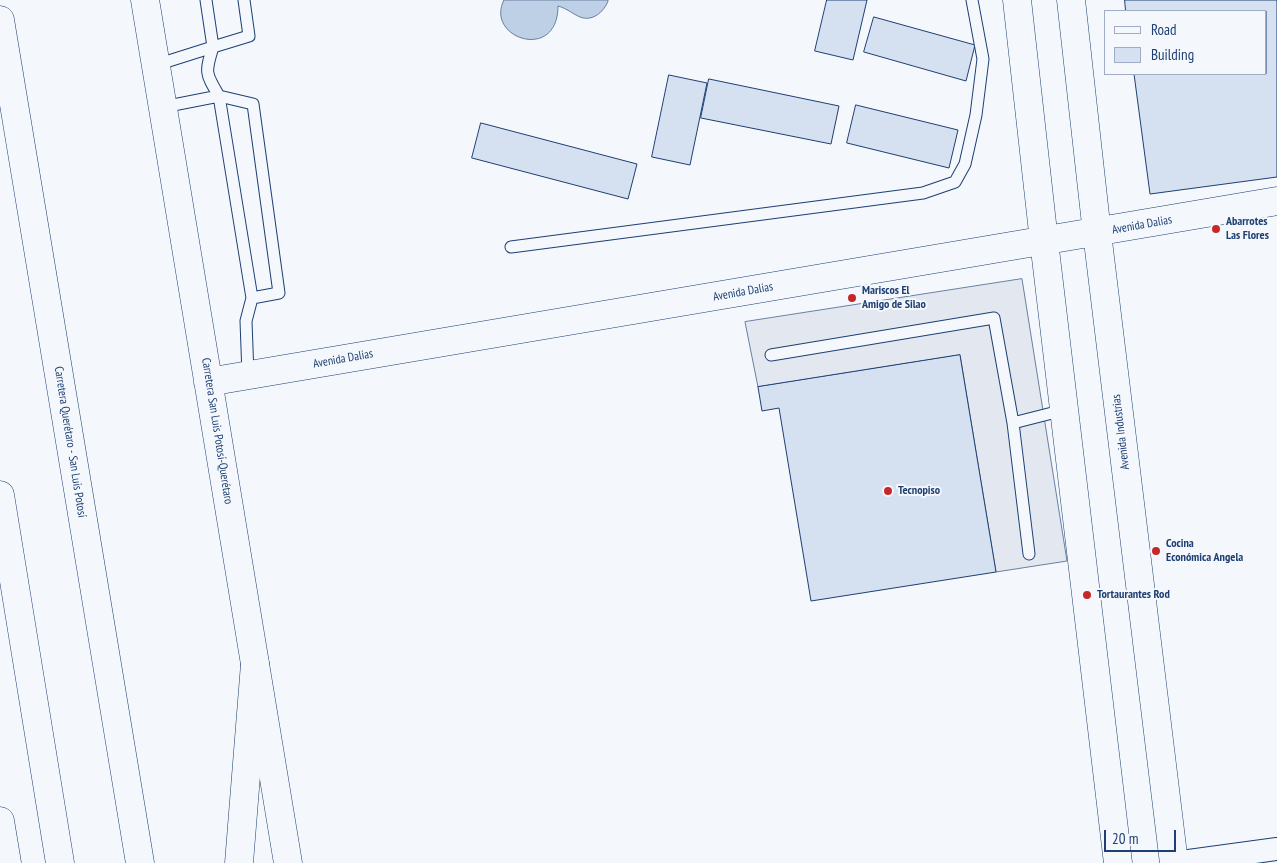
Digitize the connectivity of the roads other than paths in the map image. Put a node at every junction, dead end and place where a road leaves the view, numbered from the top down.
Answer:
1 (145, 0) edge
2 (206, 0) edge
3 (244, 0) edge
4 (972, 0) edge
5 (1017, 0) edge
6 (1071, 0) edge
7 (0, 20) edge
8 (213, 47) junction
9 (156, 64) junction
10 (219, 96) junction
11 (163, 107) junction
12 (1277, 202) edge
13 (1097, 233) junction
14 (1044, 242) junction
15 (511, 247) dead end
16 (252, 298) junction
17 (771, 355) dead end
18 (248, 375) junction
19 (208, 382) junction
20 (1064, 410) junction
21 (1013, 422) junction
22 (0, 495) edge
23 (1029, 554) dead end
24 (255, 664) junction
25 (0, 821) edge
26 (1277, 849) edge
27 (7, 863) edge
28 (60, 863) edge
29 (140, 863) edge
30 (239, 863) edge
31 (288, 863) edge
32 (1118, 863) edge
33 (1174, 863) edge

1 - 9 main road, Carretera San Luis Potosí-Querétaro
2 - 8 lane
3 - 8 lane
4 - 15 lane
5 - 14 main road
6 - 13 main road, Avenida Industrias
7 - 29 main road, Carretera Querétaro - San Luis Potosí
8 - 9 lane
8 - 10 lane
9 - 11 main road, Carretera San Luis Potosí-Querétaro
10 - 11 lane
10 - 16 lane
10 - 16 lane
11 - 19 main road, Carretera San Luis Potosí-Querétaro
12 - 13 main road, Avenida Dalias
13 - 14 main road, Avenida Dalias
13 - 33 main road, Avenida Industrias
14 - 18 main road, Avenida Dalias
14 - 20 main road
16 - 18 lane
17 - 21 lane
18 - 19 main road, Avenida Dalias
19 - 24 main road, Carretera San Luis Potosí-Querétaro
20 - 21 lane
20 - 32 main road
21 - 23 lane
22 - 28 main road
24 - 30 main road
24 - 31 main road, Carretera San Luis Potosí-Querétaro
25 - 27 main road
26 - 33 street

